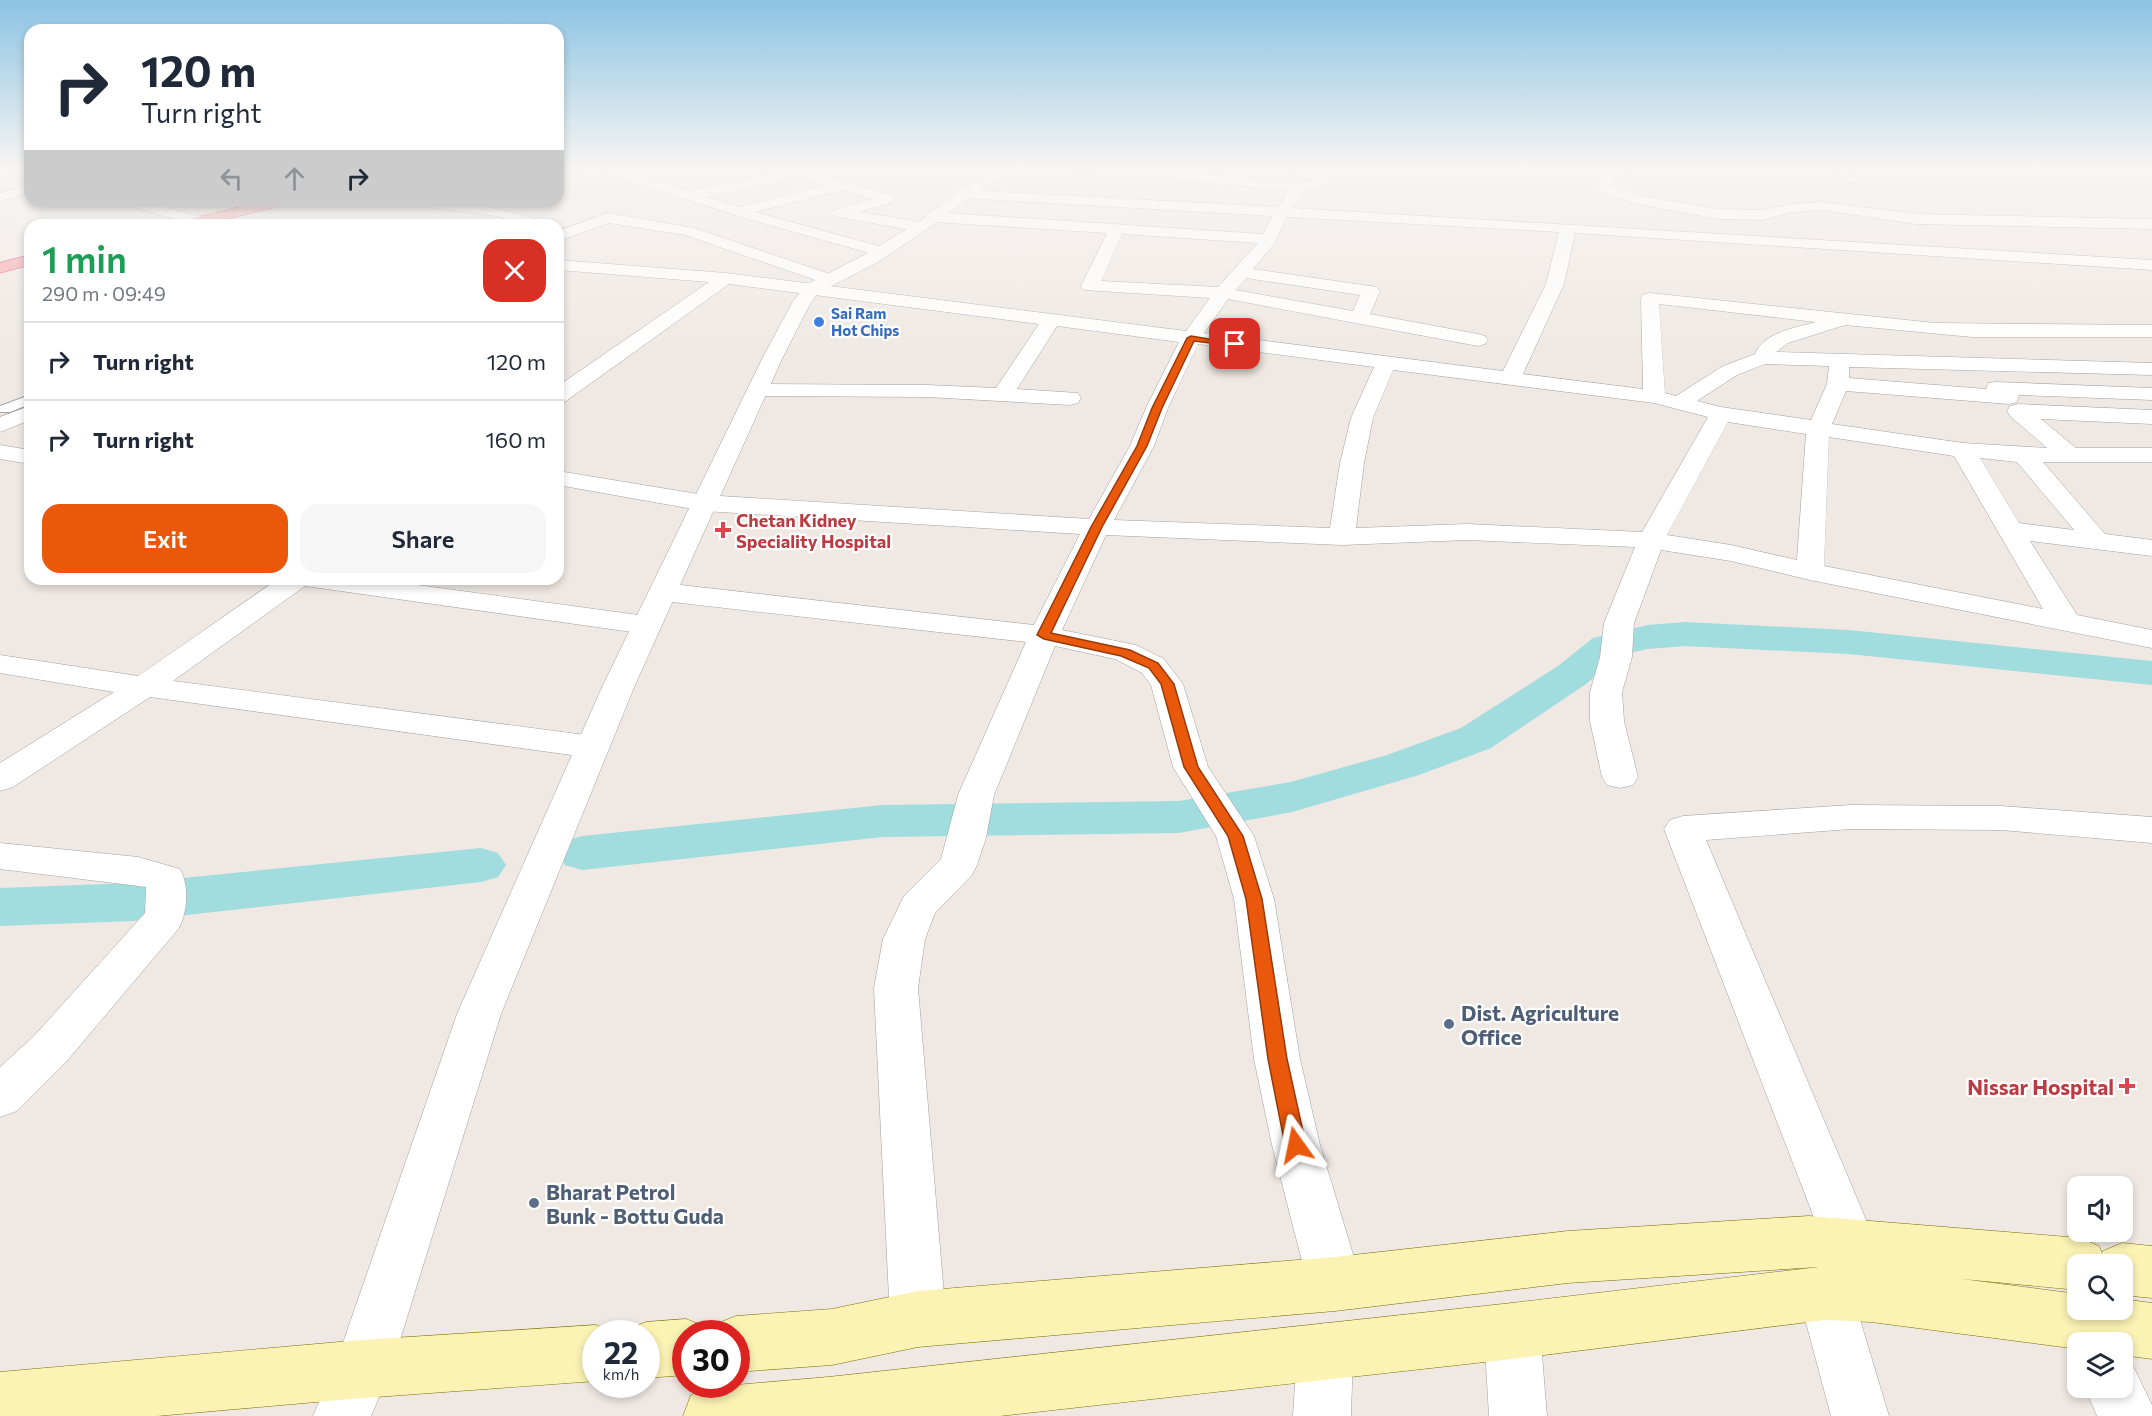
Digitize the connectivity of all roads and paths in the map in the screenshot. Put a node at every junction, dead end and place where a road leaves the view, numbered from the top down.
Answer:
1 (684, 233) edge
2 (695, 233) edge
3 (814, 233) edge
4 (909, 233) edge
5 (1115, 233) edge
6 (1179, 233) edge
7 (1272, 233) edge
8 (1567, 233) edge
9 (1649, 233) edge
10 (1269, 239) junction
11 (724, 242) junction
12 (880, 251) junction
13 (580, 252) dead end
14 (564, 260) edge
15 (24, 264) edge
16 (564, 264) edge
17 (2143, 264) edge
18 (605, 268) junction
19 (0, 270) edge
20 (1241, 272) junction
21 (2152, 273) edge
22 (670, 274) junction
23 (726, 278) junction
24 (820, 285) junction
25 (1223, 293) junction
26 (1359, 318) junction
27 (1844, 319) junction
28 (1052, 320) junction
29 (2152, 331) edge
30 (1191, 338) junction
31 (1478, 340) dead end
32 (1764, 358) junction
33 (1386, 363) junction
34 (2152, 369) edge
35 (1838, 372) junction
36 (1510, 379) junction
37 (758, 390) junction
38 (564, 392) edge
39 (1003, 394) junction
40 (2152, 394) edge
41 (1654, 397) junction
42 (1070, 398) dead end
43 (1680, 403) junction
44 (24, 409) edge
45 (2, 414) edge
46 (1721, 414) junction
47 (2152, 417) edge
48 (1818, 429) junction
49 (1963, 450) junction
50 (1, 453) edge
51 (2024, 455) junction
52 (2152, 455) edge
53 (24, 456) edge
54 (2071, 456) junction
55 (564, 479) edge
56 (704, 503) junction
57 (1097, 527) junction
58 (2010, 530) junction
59 (1342, 537) junction
60 (1651, 540) junction
61 (2097, 541) junction
62 (2152, 548) edge
63 (1810, 572) junction
64 (288, 585) edge
65 (354, 585) edge
66 (663, 592) junction
67 (2066, 622) junction
68 (646, 625) junction
69 (1044, 635) junction
70 (2152, 639) edge
71 (0, 664) edge
72 (144, 687) junction
73 (592, 747) junction
74 (1620, 777) dead end
75 (0, 779) edge
76 (2152, 830) edge
77 (0, 856) edge
78 (0, 1097) edge
79 (1851, 1246) junction
80 (2067, 1263) edge
81 (2133, 1270) edge
82 (2152, 1272) edge
83 (1335, 1284) junction
84 (1825, 1293) junction
85 (918, 1319) junction
86 (1512, 1331) junction
87 (2152, 1331) edge
88 (2083, 1332) edge
89 (2120, 1332) edge
90 (750, 1343) edge
91 (1325, 1351) junction
92 (582, 1355) edge
93 (352, 1393) edge
94 (2119, 1398) edge
95 (0, 1401) edge
96 (826, 1411) edge
97 (712, 1416) edge
98 (1322, 1416) edge
99 (1518, 1416) edge
100 (1860, 1416) edge
101 (2127, 1416) edge

1 - 18 street
2 - 11 street
3 - 12 street
4 - 12 street
5 - 25 street
6 - 10 street
7 - 10 street
8 - 36 street
9 - 17 street
10 - 20 street
11 - 22 street
11 - 24 street
12 - 24 street
13 - 14 street
15 - 19 highway
16 - 18 street
17 - 21 street
18 - 22 street
20 - 25 street
20 - 26 street
22 - 23 street
23 - 24 street
23 - 38 street
24 - 28 street
24 - 37 street
25 - 26 street
25 - 30 street
26 - 31 street
27 - 29 street
27 - 32 street
27 - 41 street
28 - 30 street
28 - 39 street
30 - 33 street
30 - 57 street
32 - 35 street
32 - 43 street
33 - 36 street
33 - 59 street
34 - 35 street
35 - 40 street
35 - 48 street
36 - 41 street
37 - 39 street
37 - 56 street
39 - 42 street
41 - 43 street
43 - 46 street
44 - 45 street
46 - 48 street
46 - 60 street
47 - 54 street
48 - 49 street
48 - 63 street
49 - 51 street
49 - 58 street
50 - 53 street
51 - 54 street
51 - 61 street
52 - 54 street
55 - 56 street
56 - 57 street
56 - 66 street
57 - 59 street
57 - 69 street
58 - 61 street
58 - 67 street
59 - 60 street
60 - 63 street
60 - 74 street
61 - 62 street
63 - 67 street
64 - 72 street
65 - 68 street
66 - 68 street
66 - 69 street
67 - 70 street
68 - 73 street
69 - 83 street
69 - 85 street
71 - 72 street
72 - 73 street
72 - 75 street
73 - 93 street
76 - 79 street
77 - 78 street
79 - 80 main road
79 - 83 main road
81 - 82 main road
83 - 85 main road
84 - 86 main road
84 - 88 main road
84 - 100 street
85 - 90 main road
86 - 91 main road
86 - 99 street
87 - 89 main road
91 - 96 main road
91 - 98 street
92 - 93 main road
93 - 95 main road
94 - 101 street
96 - 97 main road

